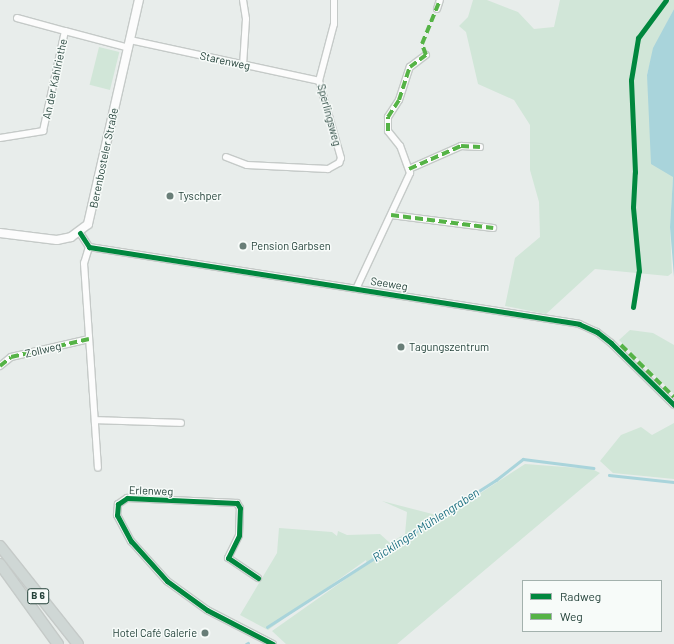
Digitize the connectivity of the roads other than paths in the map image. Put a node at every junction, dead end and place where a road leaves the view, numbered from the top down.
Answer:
1 (139, 0) edge
2 (243, 0) edge
3 (334, 0) edge
4 (440, 0) edge
5 (437, 9) dead end
6 (17, 18) dead end
7 (65, 31) junction
8 (130, 44) junction
9 (426, 55) dead end
10 (243, 65) junction
11 (319, 81) junction
12 (0, 138) edge
13 (480, 147) dead end
14 (226, 157) dead end
15 (409, 169) junction
16 (391, 215) junction
17 (493, 228) dead end
18 (80, 232) junction
19 (0, 233) edge
20 (89, 247) junction
21 (356, 289) junction
22 (89, 339) junction
23 (0, 366) edge
24 (674, 405) edge
25 (95, 420) junction
26 (181, 423) dead end
27 (98, 468) dead end
28 (0, 546) edge
29 (0, 564) edge
30 (258, 578) dead end
31 (58, 644) edge
32 (78, 644) edge
33 (273, 644) edge

1 - 8 street, Berenbosteler Straße
2 - 10 street
3 - 11 street, Sperlingsweg
4 - 5 street
6 - 7 street, An der Kahlriethe
7 - 8 street, An der Kahlriethe
7 - 12 street, An der Kahlriethe
8 - 10 street, Starenweg
8 - 18 street, Berenbosteler Straße
9 - 15 street
10 - 11 street, Starenweg
11 - 14 street, Sperlingsweg
13 - 15 street
15 - 16 street
16 - 17 street
16 - 21 street
18 - 19 street
18 - 20 street
20 - 21 street, Seeweg
20 - 22 street
21 - 24 street, Seeweg
22 - 23 street, Zollweg
22 - 25 street
25 - 26 street
25 - 27 street
28 - 32 main road, B 6
29 - 31 main road, B 6
30 - 33 street, Erlenweg

